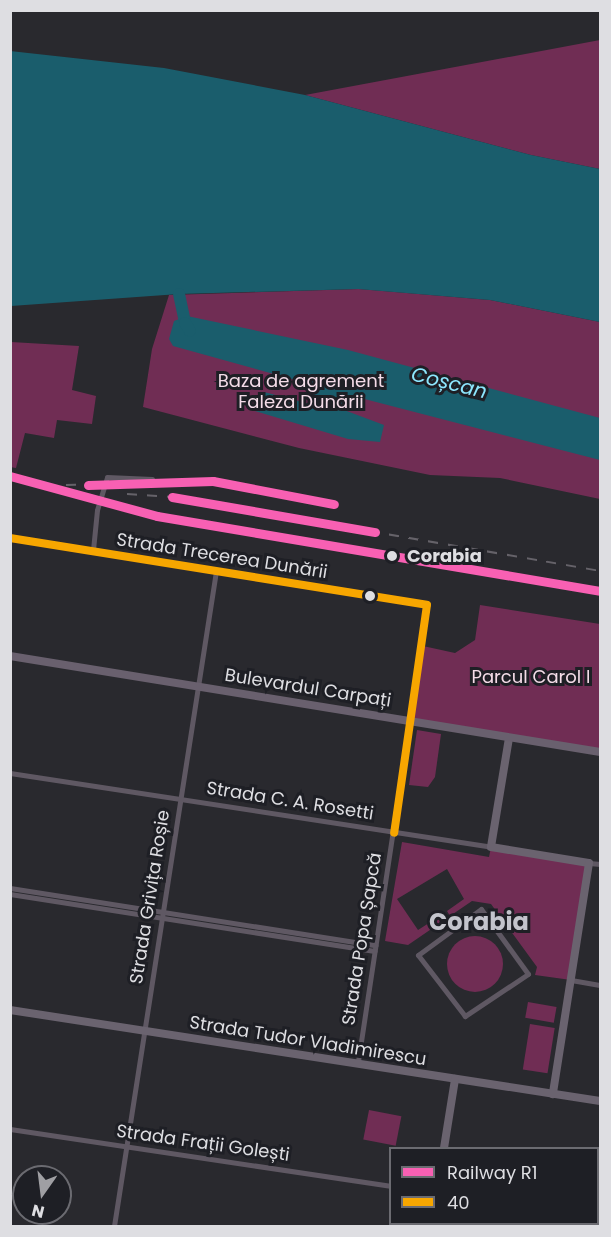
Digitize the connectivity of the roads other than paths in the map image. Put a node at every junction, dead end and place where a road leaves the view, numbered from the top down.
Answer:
1 (152, 479) dead end
2 (10, 538) edge
3 (93, 550) junction
4 (216, 571) junction
5 (427, 605) joint
6 (10, 656) edge
7 (198, 686) junction
8 (411, 722) junction
9 (509, 738) junction
10 (600, 752) edge
11 (10, 774) edge
12 (180, 800) junction
13 (394, 833) junction
14 (491, 848) junction
15 (589, 863) junction
16 (600, 864) edge
17 (10, 888) edge
18 (10, 894) edge
19 (163, 915) junction
20 (376, 948) junction
21 (528, 974) joint
22 (571, 980) junction
23 (600, 985) edge
24 (10, 1010) edge
25 (144, 1031) junction
26 (358, 1063) junction
27 (455, 1079) junction
28 (553, 1094) junction
29 (600, 1101) edge
30 (10, 1129) edge
31 (126, 1146) junction
32 (444, 1147) edge
33 (389, 1186) edge
34 (114, 1227) edge

1 - 3 street
2 - 3 street, Strada Trecerea Dunării
3 - 4 street, Strada Trecerea Dunării
4 - 5 street, Strada Trecerea Dunării
4 - 7 street, Strada Grivița Roșie
5 - 8 street, Strada Popa Șapcă
6 - 7 main road, Bulevardul Carpați
7 - 8 main road, Bulevardul Carpați
7 - 12 street, Strada Grivița Roșie
8 - 9 main road, Bulevardul Carpați
8 - 13 street, Strada Popa Șapcă
9 - 10 main road, Bulevardul Carpați
9 - 14 street
11 - 12 street, Strada C. A. Rosetti
12 - 13 street, Strada C. A. Rosetti
12 - 19 street, Strada Grivița Roșie
13 - 14 street, Strada C. A. Rosetti
13 - 20 street, Strada Popa Șapcă
14 - 15 street, Strada C. A. Rosetti
15 - 16 street, Strada C. A. Rosetti
15 - 22 street
17 - 19 street
18 - 19 street
19 - 20 street
19 - 25 street, Strada Grivița Roșie
20 - 26 street, Strada Popa Șapcă
21 - 21 street
22 - 23 street
22 - 28 street
24 - 25 street, Strada Tudor Vladimirescu
25 - 26 street, Strada Tudor Vladimirescu
25 - 31 street, Strada Grivița Roșie
26 - 27 street, Strada Tudor Vladimirescu
27 - 28 street, Strada Tudor Vladimirescu
27 - 32 street
28 - 29 street, Strada Tudor Vladimirescu
30 - 31 street, Strada Frații Golești
31 - 33 street, Strada Frații Golești
31 - 34 street, Strada Grivița Roșie

